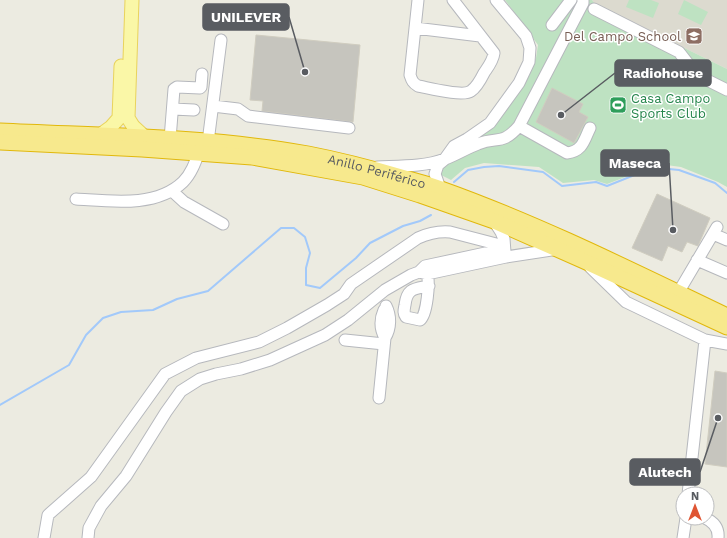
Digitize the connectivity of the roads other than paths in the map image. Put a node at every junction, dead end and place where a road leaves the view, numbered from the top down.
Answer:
1 (123, 0) edge
2 (132, 0) edge
3 (418, 0) edge
4 (453, 0) edge
5 (496, 0) edge
6 (571, 0) edge
7 (583, 0) edge
8 (594, 9) dead end
9 (552, 25) dead end
10 (416, 28) junction
11 (480, 36) junction
12 (222, 40) dead end
13 (202, 74) dead end
14 (727, 90) edge
15 (213, 106) junction
16 (173, 109) junction
17 (194, 110) dead end
18 (124, 118) junction
19 (519, 126) junction
20 (349, 128) dead end
21 (590, 128) dead end
22 (0, 131) edge
23 (100, 135) junction
24 (146, 138) junction
25 (170, 139) junction
26 (0, 142) edge
27 (204, 147) junction
28 (444, 160) junction
29 (370, 168) junction
30 (440, 188) junction
31 (172, 191) junction
32 (76, 198) dead end
33 (494, 221) junction
34 (223, 224) dead end
35 (727, 240) edge
36 (559, 249) junction
37 (505, 251) junction
38 (697, 260) junction
39 (584, 261) junction
40 (423, 273) junction
41 (727, 273) edge
42 (428, 286) dead end
43 (385, 290) junction
44 (678, 293) junction
45 (727, 316) edge
46 (727, 327) edge
47 (345, 340) dead end
48 (705, 340) junction
49 (385, 341) junction
50 (727, 344) edge
51 (379, 398) dead end
52 (689, 486) edge
53 (715, 525) edge
54 (685, 526) edge
55 (44, 538) edge
56 (88, 538) edge
57 (683, 538) edge
58 (718, 538) edge

1 - 18 main road
2 - 18 main road
3 - 10 street
4 - 11 street
5 - 28 street
6 - 9 street
7 - 19 street
8 - 14 street
10 - 11 street
10 - 11 street
12 - 15 street
13 - 16 street
15 - 20 street
15 - 27 street
16 - 17 street
16 - 25 street
18 - 23 main road
18 - 24 main road
19 - 21 street
19 - 28 street
22 - 23 highway, Anillo Periférico
23 - 24 highway, Anillo Periférico
24 - 25 highway, Anillo Periférico
25 - 27 highway, Anillo Periférico
26 - 27 highway, Anillo Periférico
27 - 29 highway, Anillo Periférico
27 - 31 street
27 - 33 highway, Anillo Periférico
28 - 29 street
28 - 30 street
29 - 30 highway, Anillo Periférico
30 - 44 highway, Anillo Periférico
31 - 32 street
31 - 34 street
33 - 36 highway, Anillo Periférico
33 - 37 street
35 - 38 street
36 - 37 street
36 - 39 highway, Anillo Periférico
37 - 40 street
37 - 55 street
38 - 41 street
38 - 44 street
39 - 46 highway, Anillo Periférico
39 - 48 street
40 - 42 street
40 - 43 street
43 - 49 street
43 - 56 street
44 - 45 highway, Anillo Periférico
47 - 49 street
48 - 50 street
48 - 52 street
49 - 51 street
53 - 58 street
54 - 57 street

